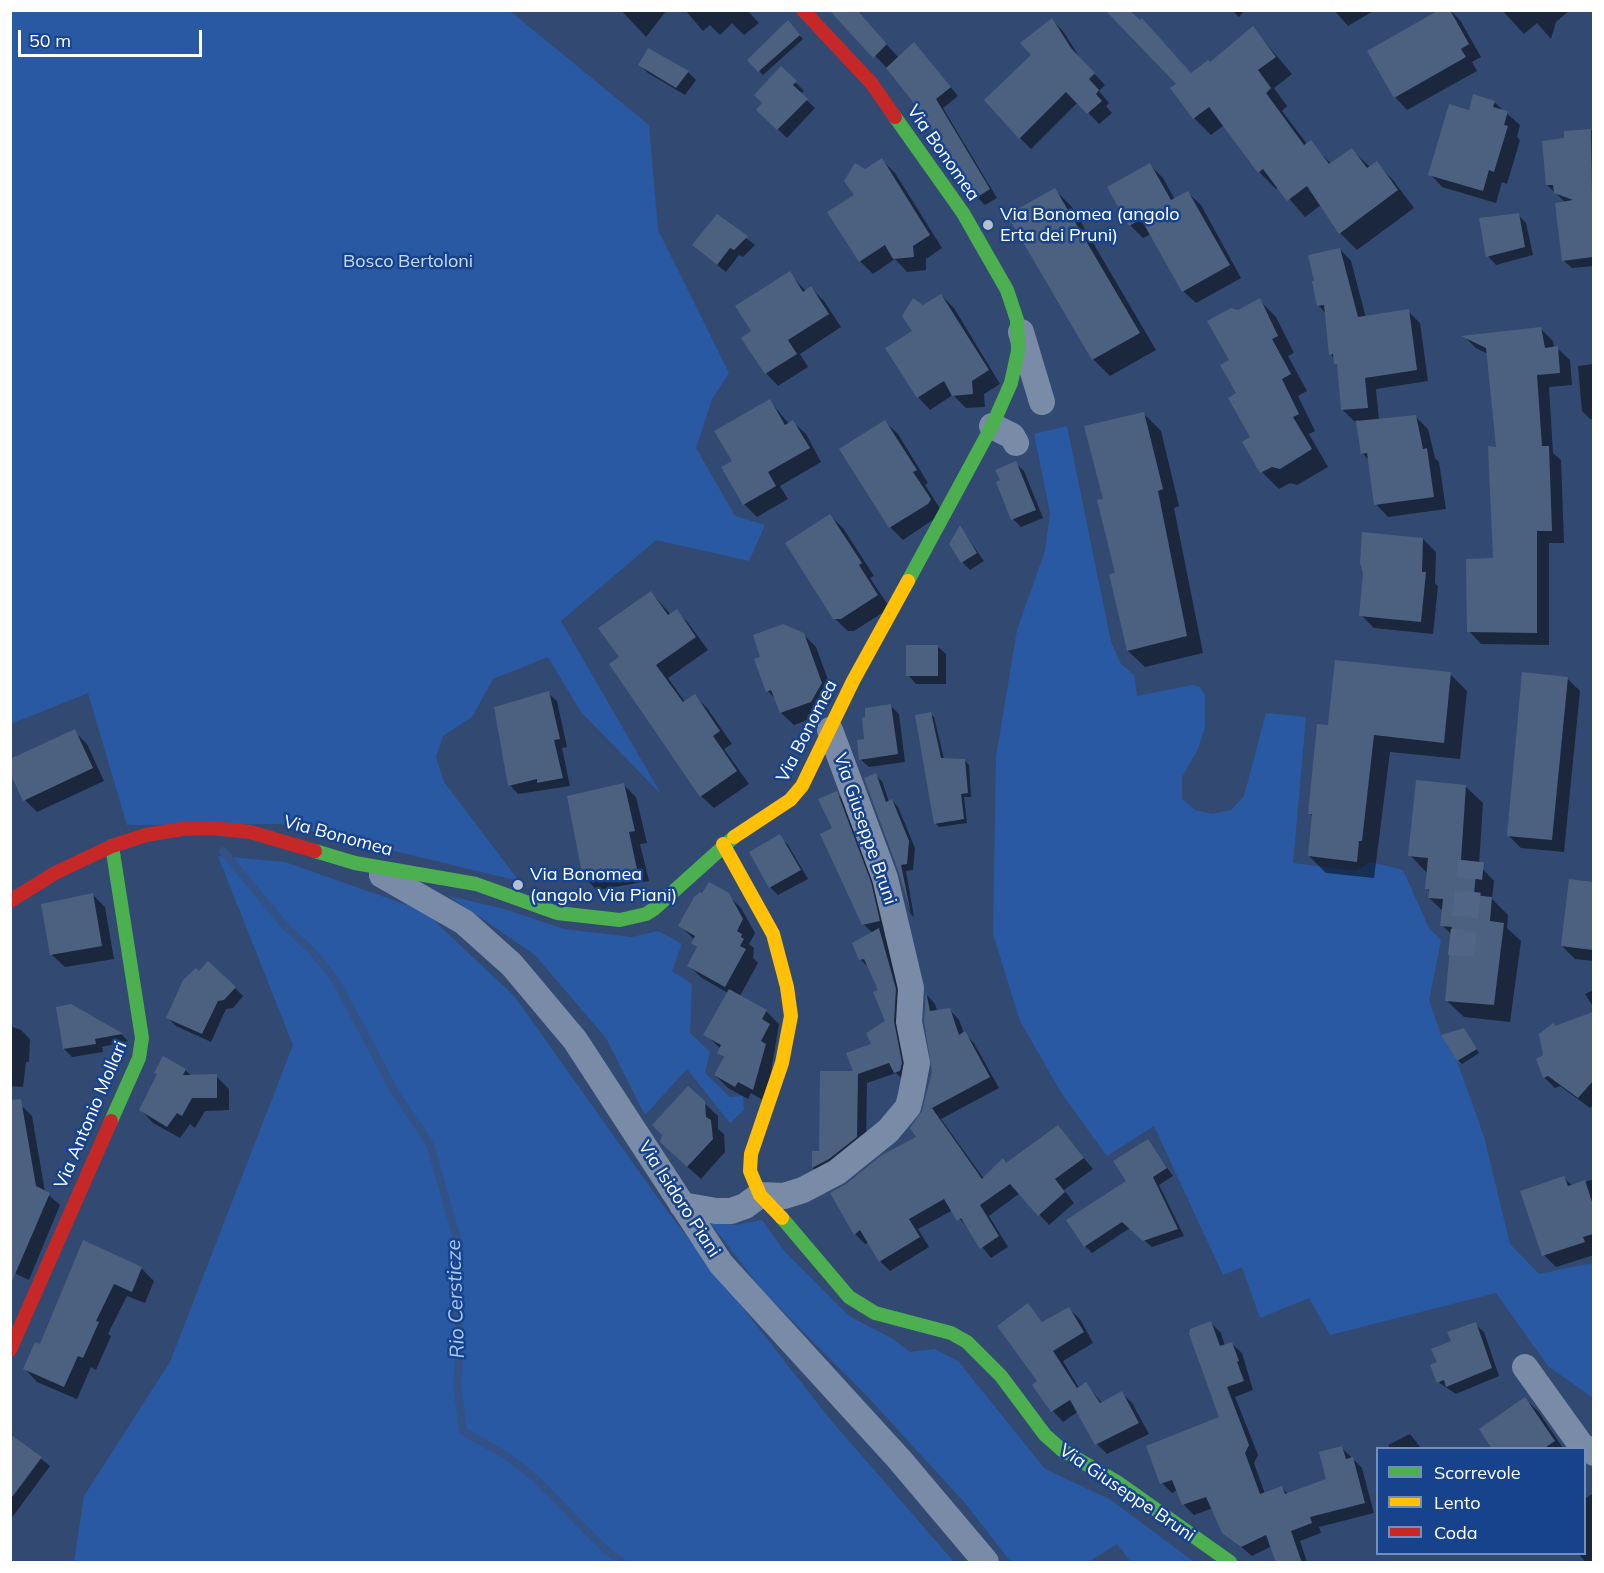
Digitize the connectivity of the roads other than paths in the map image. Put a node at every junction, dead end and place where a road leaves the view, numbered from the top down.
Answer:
1 (803, 10) edge
2 (1017, 320) junction
3 (1042, 402) dead end
4 (992, 426) junction
5 (1016, 443) dead end
6 (830, 730) junction
7 (723, 844) junction
8 (112, 846) junction
9 (355, 863) junction
10 (10, 900) edge
11 (760, 1196) junction
12 (682, 1205) junction
13 (10, 1350) edge
14 (1525, 1367) dead end
15 (1584, 1447) edge
16 (986, 1563) edge
17 (1230, 1563) edge

1 - 2 street, Via Bonomea
2 - 3 street
2 - 4 street, Via Bonomea
4 - 5 street
4 - 6 street, Via Bonomea
6 - 7 street, Via Bonomea
6 - 11 street, Via Giuseppe Bruni
7 - 9 street, Via Bonomea
7 - 11 street, Via Giuseppe Bruni
8 - 9 street, Via Bonomea
8 - 10 street, Via Bonomea
8 - 13 street, Via Antonio Mollari
9 - 12 street, Via Isidoro Piani
11 - 12 street, Via Giuseppe Bruni
11 - 17 street, Via Giuseppe Bruni
12 - 16 street, Via Isidoro Piani
14 - 15 street

